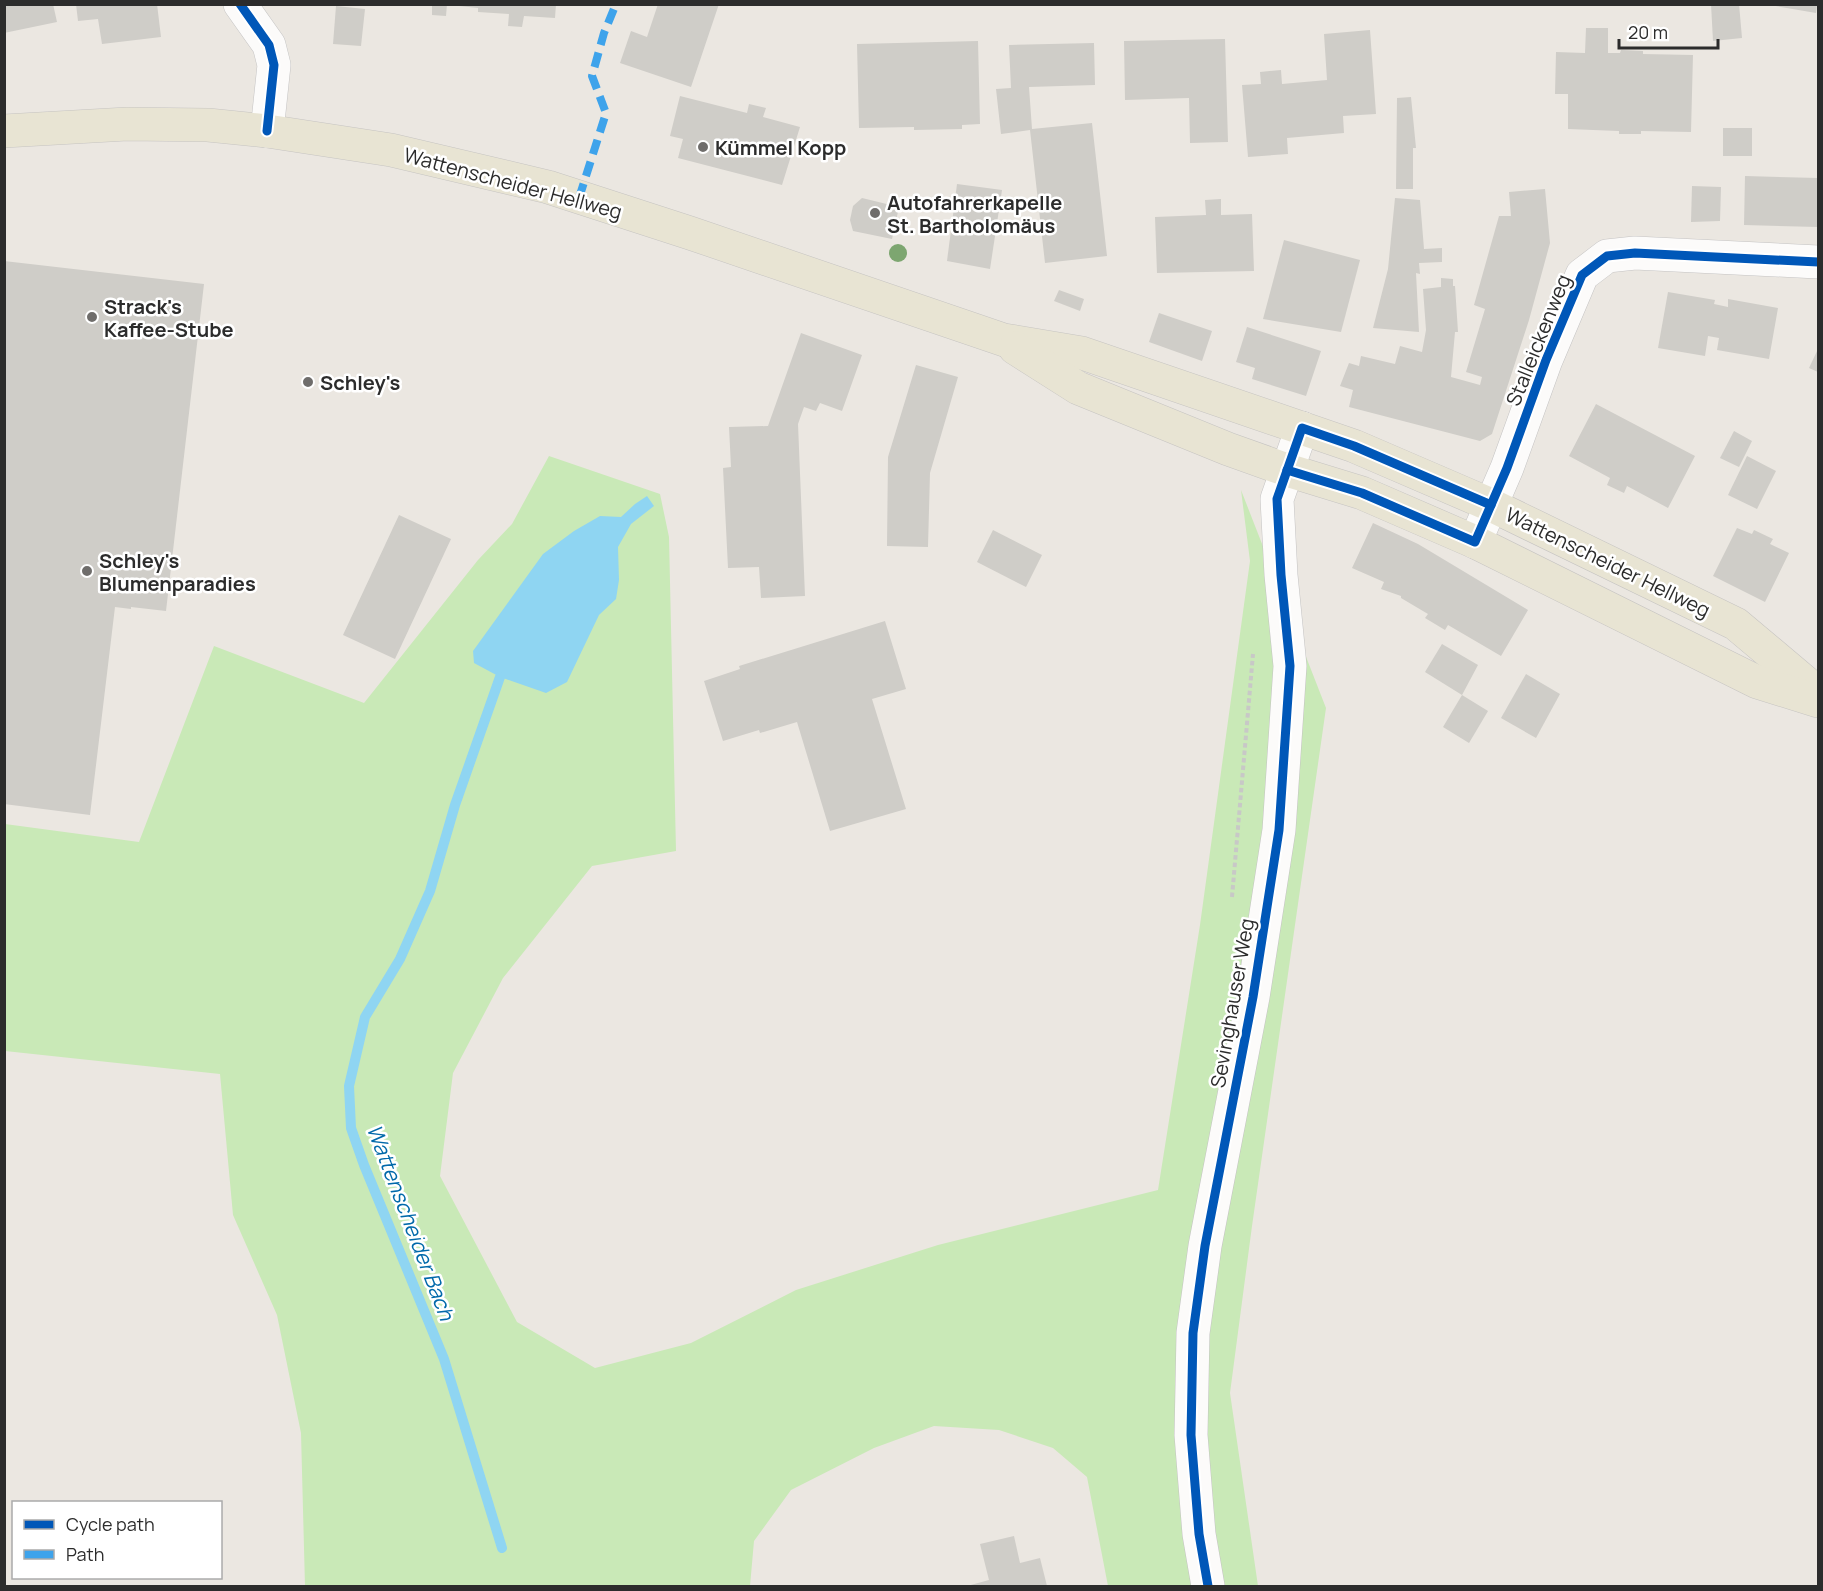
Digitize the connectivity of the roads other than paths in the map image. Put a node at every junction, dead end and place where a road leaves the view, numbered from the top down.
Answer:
1 (240, 4) edge
2 (4, 131) edge
3 (267, 131) junction
4 (1818, 262) edge
5 (1004, 340) junction
6 (1302, 428) junction
7 (1287, 470) junction
8 (1491, 505) junction
9 (1475, 542) junction
10 (1818, 693) edge
11 (1818, 701) edge
12 (1208, 1587) edge

1 - 3 street
2 - 3 main road, Wattenscheider Hellweg
3 - 5 main road, Wattenscheider Hellweg
4 - 8 street, Stalleickenweg
5 - 6 main road, Wattenscheider Hellweg
5 - 7 main road, Wattenscheider Hellweg
6 - 7 street, Sevinghauser Weg
6 - 8 main road, Wattenscheider Hellweg
7 - 9 main road, Wattenscheider Hellweg
7 - 12 street, Sevinghauser Weg
8 - 9 street, Stalleickenweg
8 - 10 main road, Wattenscheider Hellweg
9 - 11 main road, Wattenscheider Hellweg

